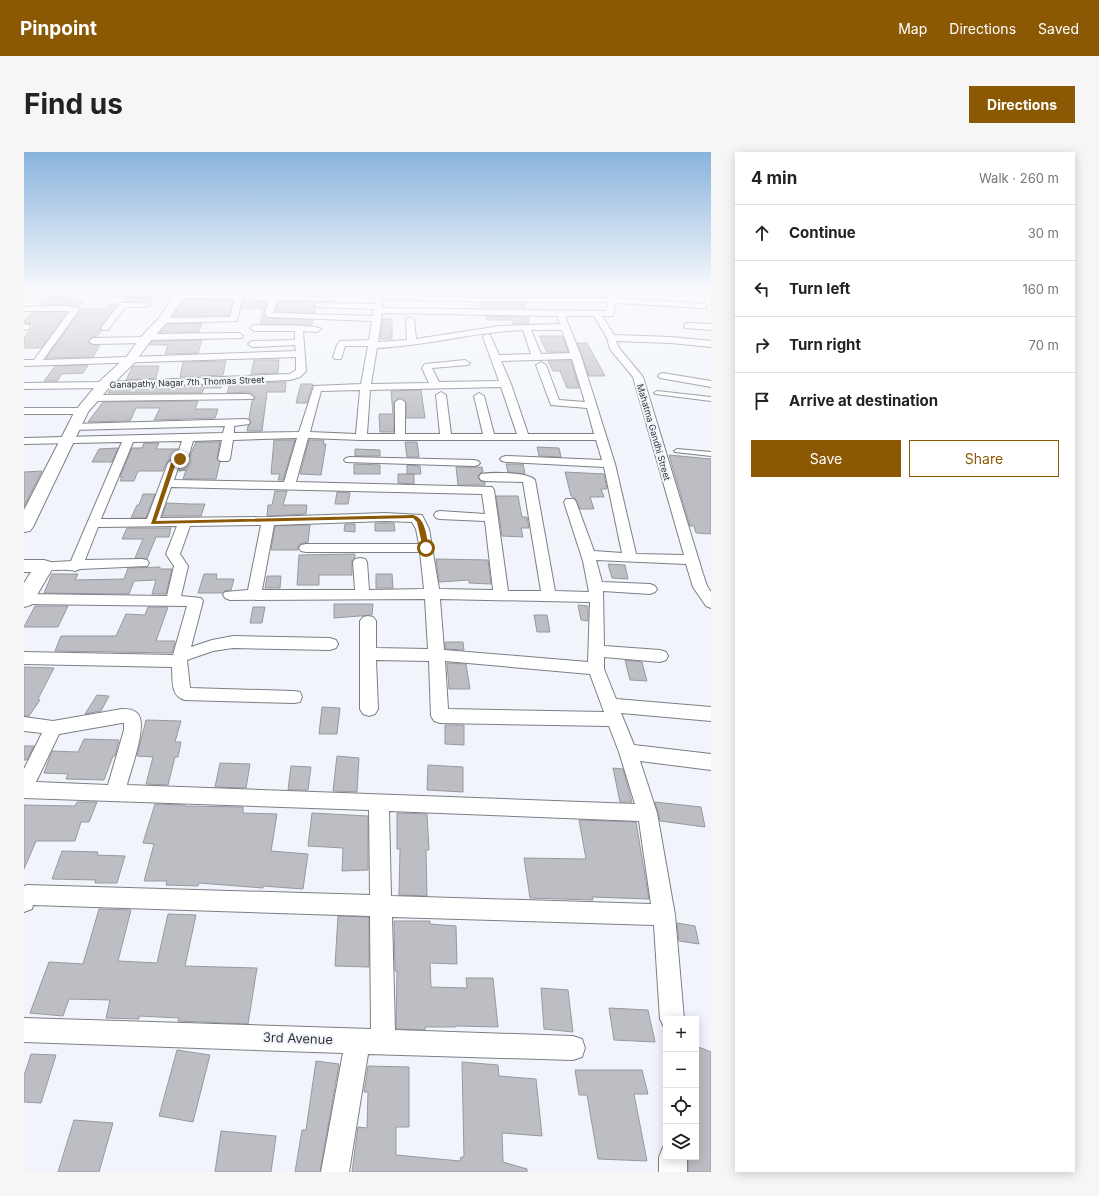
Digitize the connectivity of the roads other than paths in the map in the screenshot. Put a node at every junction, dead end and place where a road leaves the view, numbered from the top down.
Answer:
1 (53, 340) edge
2 (118, 340) edge
3 (145, 340) edge
4 (372, 340) edge
5 (412, 340) edge
6 (430, 340) edge
7 (488, 340) edge
8 (531, 340) edge
9 (570, 340) edge
10 (612, 340) edge
11 (659, 340) edge
12 (93, 341) dead end
13 (299, 342) joint
14 (412, 343) junction
15 (252, 344) dead end
16 (373, 344) junction
17 (711, 344) edge
18 (300, 354) junction
19 (576, 356) junction
20 (338, 357) dead end
21 (496, 358) junction
22 (131, 359) junction
23 (539, 361) junction
24 (24, 363) edge
25 (36, 363) junction
26 (465, 363) dead end
27 (663, 376) dead end
28 (506, 384) junction
29 (711, 384) edge
30 (104, 385) junction
31 (24, 386) edge
32 (365, 388) junction
33 (439, 390) junction
34 (657, 393) dead end
35 (479, 396) dead end
36 (249, 397) dead end
37 (93, 398) junction
38 (711, 399) edge
39 (400, 402) dead end
40 (590, 405) junction
41 (24, 411) edge
42 (82, 411) junction
43 (245, 422) dead end
44 (230, 423) junction
45 (71, 433) junction
46 (302, 435) junction
47 (522, 436) junction
48 (188, 437) junction
49 (229, 437) junction
50 (361, 437) junction
51 (400, 437) junction
52 (446, 437) junction
53 (467, 437) junction
54 (489, 437) junction
55 (600, 437) junction
56 (129, 438) junction
57 (24, 441) edge
58 (677, 451) dead end
59 (711, 454) edge
60 (224, 459) dead end
61 (506, 459) dead end
62 (350, 460) dead end
63 (474, 463) junction
64 (609, 464) junction
65 (167, 483) junction
66 (487, 484) junction
67 (289, 486) junction
68 (570, 502) dead end
69 (440, 515) dead end
70 (492, 518) junction
71 (268, 521) junction
72 (94, 523) junction
73 (152, 523) junction
74 (185, 523) junction
75 (24, 527) edge
76 (306, 548) dead end
77 (426, 548) junction
78 (588, 555) junction
79 (630, 558) junction
80 (692, 560) junction
81 (360, 562) dead end
82 (142, 563) dead end
83 (24, 566) edge
84 (44, 566) junction
85 (76, 566) junction
86 (650, 589) dead end
87 (596, 592) junction
88 (362, 594) junction
89 (431, 594) junction
90 (501, 594) junction
91 (230, 595) dead end
92 (254, 595) junction
93 (549, 596) junction
94 (24, 599) edge
95 (173, 599) junction
96 (711, 603) edge
97 (368, 621) dead end
98 (330, 644) dead end
99 (369, 654) junction
100 (437, 655) junction
101 (660, 656) dead end
102 (24, 658) edge
103 (180, 658) junction
104 (596, 660) junction
105 (294, 697) dead end
106 (369, 709) dead end
107 (613, 712) junction
108 (711, 714) edge
109 (24, 724) edge
110 (53, 728) junction
111 (628, 752) junction
112 (711, 762) edge
113 (24, 789) edge
114 (115, 793) junction
115 (379, 802) junction
116 (647, 813) junction
117 (24, 902) edge
118 (380, 906) junction
119 (664, 914) junction
120 (672, 1016) edge
121 (24, 1030) edge
122 (370, 1040) junction
123 (573, 1048) dead end
124 (673, 1160) edge
125 (335, 1172) edge
126 (673, 1172) edge

1 - 25 street
2 - 12 street
3 - 22 street
4 - 16 street
5 - 14 street
6 - 14 street
7 - 21 street
8 - 23 street
9 - 19 street
10 - 80 street, Mahatma Gandhi Street
11 - 17 street
13 - 15 street
13 - 18 street
14 - 16 street
16 - 20 street
16 - 32 street
18 - 22 street
18 - 30 street, Ganapathy Nagar 7th Thomas Street
19 - 23 street
19 - 40 street
21 - 23 street
21 - 28 street
22 - 25 street
22 - 30 street
23 - 40 street
24 - 25 street
26 - 33 street
27 - 29 street
28 - 33 street
28 - 47 street
30 - 31 street, Ganapathy Nagar 7th Thomas Street
30 - 37 street
32 - 33 street
32 - 46 street
32 - 50 street
33 - 52 street
34 - 38 lane
35 - 54 street
36 - 37 street
37 - 42 street
39 - 51 street
40 - 55 street
41 - 42 street
42 - 45 street
43 - 44 street
44 - 45 street
44 - 49 street
45 - 56 street
45 - 57 street
45 - 75 street
46 - 49 street
46 - 50 street
46 - 67 street
47 - 54 street
47 - 55 street
48 - 49 street
48 - 56 street
48 - 65 street
49 - 60 street
50 - 51 street
51 - 52 street
52 - 53 street
53 - 54 street
53 - 63 street
55 - 64 street
56 - 72 street
58 - 59 lane
61 - 64 street
62 - 63 street
63 - 66 street
64 - 79 street
65 - 67 street
65 - 73 street
66 - 67 street
66 - 70 street
66 - 93 street
68 - 78 street
69 - 70 street
70 - 90 street
71 - 74 street
71 - 77 street
71 - 92 street
72 - 73 street
72 - 85 street
73 - 74 street
74 - 95 street
76 - 77 street
77 - 89 street
78 - 79 street
78 - 87 street
79 - 80 street
80 - 96 street, Mahatma Gandhi Street
81 - 88 street
82 - 85 street
83 - 84 street
84 - 85 street
84 - 94 street
86 - 87 street
87 - 93 street
87 - 104 street
88 - 89 street
88 - 92 street
89 - 90 street
89 - 100 street
90 - 93 street
91 - 92 street
94 - 95 street
95 - 103 street
97 - 99 street
98 - 103 street
99 - 100 street
99 - 106 street
100 - 104 street
100 - 107 street
101 - 104 street
102 - 103 street
103 - 105 street
104 - 107 street
107 - 108 street
107 - 111 street
109 - 110 street
110 - 113 street
110 - 114 street
111 - 112 street
111 - 116 street
113 - 114 street
114 - 115 street
115 - 116 street
115 - 118 street
116 - 119 street
117 - 118 street
118 - 119 street
118 - 122 street
119 - 120 street
121 - 122 street, 3rd Avenue
122 - 123 street, 3rd Avenue
122 - 125 street
124 - 126 street

